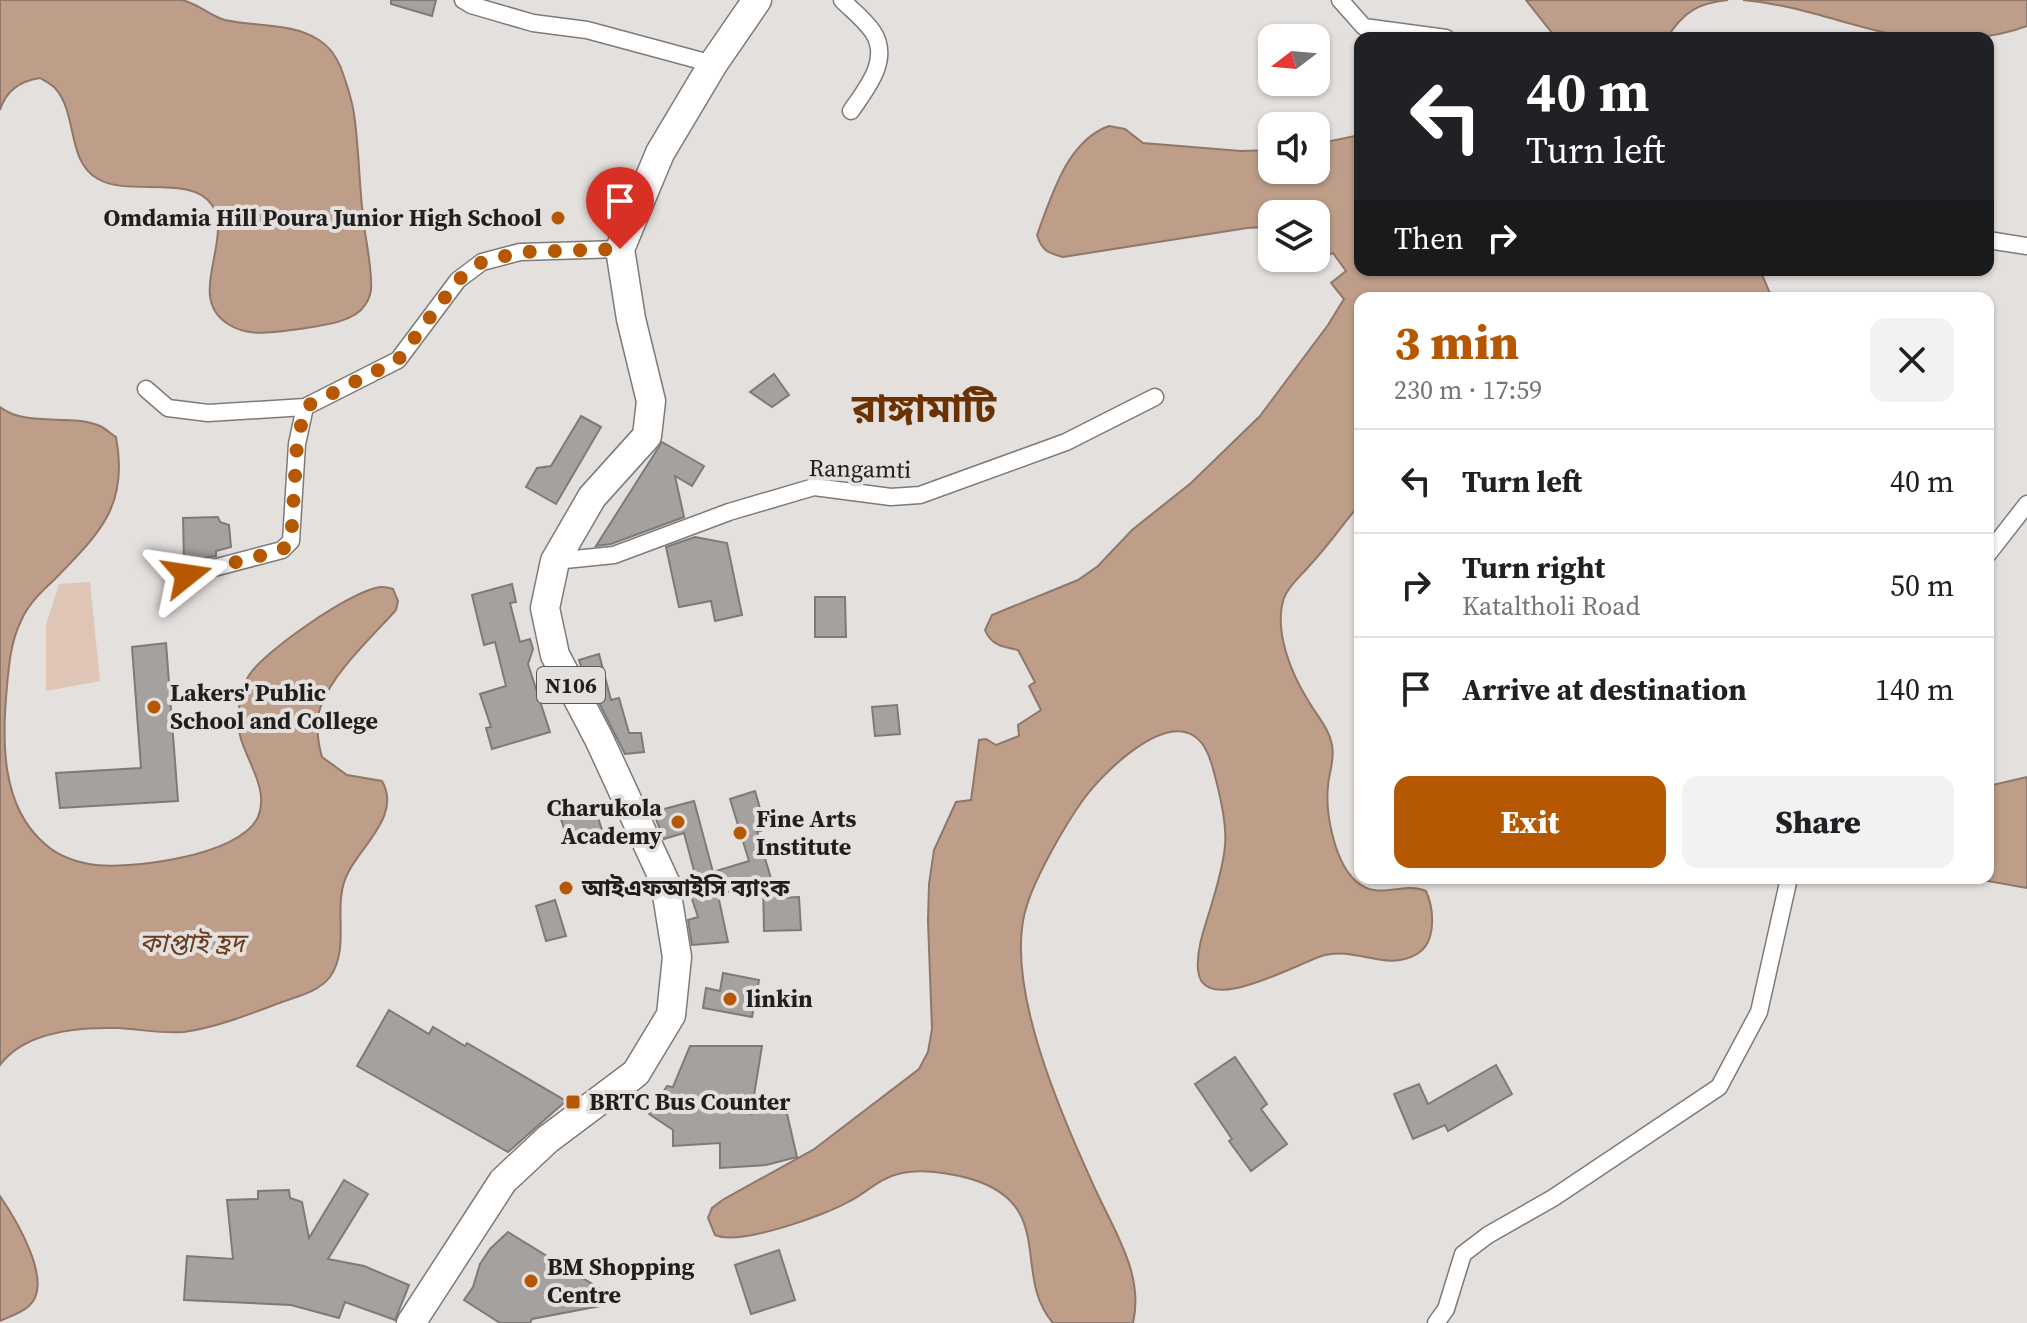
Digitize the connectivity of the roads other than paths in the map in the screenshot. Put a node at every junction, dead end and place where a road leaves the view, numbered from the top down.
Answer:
1 (463, 0) edge
2 (757, 0) edge
3 (842, 0) edge
4 (1340, 0) edge
5 (1401, 32) edge
6 (713, 64) junction
7 (851, 111) dead end
8 (1994, 241) edge
9 (2027, 246) edge
10 (620, 249) junction
11 (146, 389) dead end
12 (1155, 397) dead end
13 (305, 407) junction
14 (2027, 504) edge
15 (1994, 546) edge
16 (555, 561) junction
17 (187, 575) dead end
18 (1788, 884) edge
19 (411, 1323) edge
20 (1436, 1323) edge

1 - 6 street
2 - 6 highway
3 - 7 street
4 - 5 street
6 - 10 highway
8 - 9 street
10 - 13 street
10 - 16 highway, N106
11 - 13 street
12 - 16 street, Rangamti
13 - 17 street
14 - 15 street
16 - 19 highway, N106
18 - 20 street

